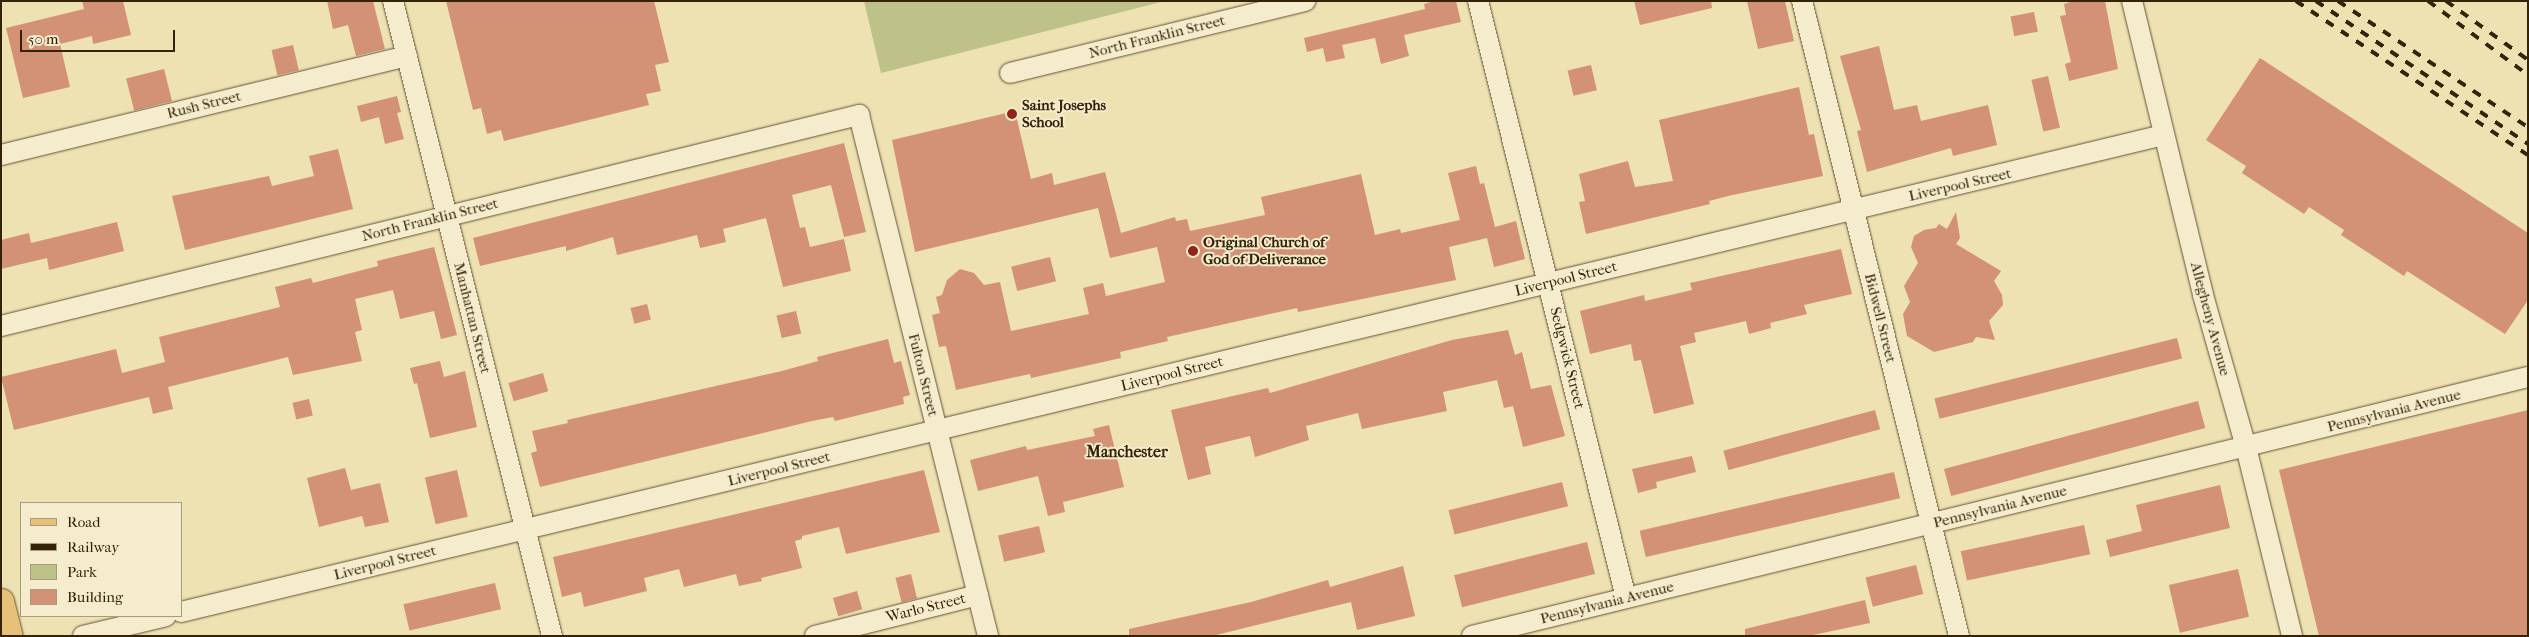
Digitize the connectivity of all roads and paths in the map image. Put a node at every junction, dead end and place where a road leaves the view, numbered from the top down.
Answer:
1 (393, 1) edge
2 (1305, 1) edge
3 (1478, 1) edge
4 (1802, 1) edge
5 (2132, 1) edge
6 (407, 56) junction
7 (1010, 73) dead end
8 (858, 115) joint
9 (2164, 136) junction
10 (1, 155) edge
11 (1854, 210) junction
12 (447, 216) junction
13 (1548, 284) junction
14 (1, 326) edge
15 (2528, 378) edge
16 (937, 430) junction
17 (2246, 447) junction
18 (1932, 524) junction
19 (525, 530) junction
20 (978, 595) junction
21 (1626, 598) junction
22 (1, 601) edge
23 (182, 612) edge
24 (162, 617) edge
25 (1512, 631) edge
26 (10, 636) edge
27 (83, 636) edge
28 (552, 636) edge
29 (815, 636) edge
30 (988, 636) edge
31 (1472, 636) edge
32 (1959, 636) edge
33 (2292, 636) edge

1 - 6 street, Manhattan Street
2 - 7 street, North Franklin Street
3 - 13 street, Sedgwick Street
4 - 11 street, Bidwell Street
5 - 9 street, Allegheny Avenue
6 - 10 street, Rush Street
6 - 12 street, Manhattan Street
8 - 12 street, North Franklin Street
8 - 16 street, Fulton Street
9 - 11 street, Liverpool Street
9 - 17 street, Allegheny Avenue
11 - 13 street, Liverpool Street
11 - 18 street, Bidwell Street
12 - 14 street, North Franklin Street
12 - 19 street, Manhattan Street
13 - 16 street, Liverpool Street
13 - 21 street, Sedgwick Street
15 - 17 street, Pennsylvania Avenue
16 - 19 street, Liverpool Street
16 - 20 street, Fulton Street
17 - 18 street, Pennsylvania Avenue
17 - 33 street, Allegheny Avenue
18 - 21 street, Pennsylvania Avenue
18 - 32 street, Bidwell Street
19 - 23 street, Liverpool Street
19 - 28 street, Manhattan Street
20 - 29 street, Warlo Street
20 - 30 street, Fulton Street
21 - 25 street, Pennsylvania Avenue
22 - 26 main road
24 - 27 street
25 - 31 street, Pennsylvania Avenue

